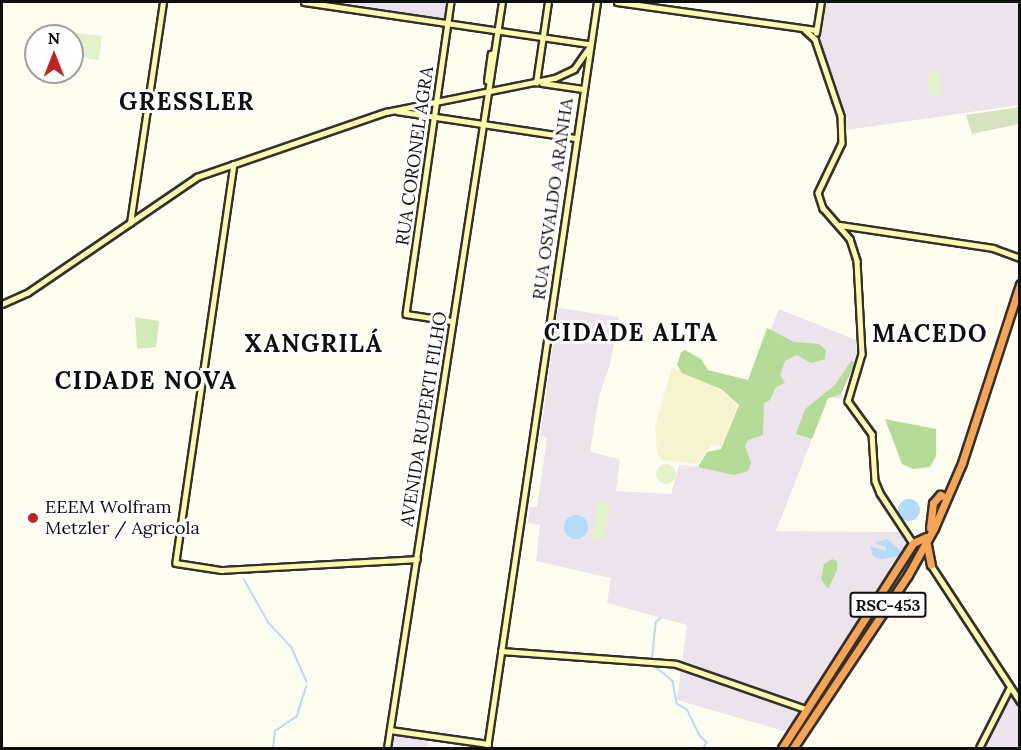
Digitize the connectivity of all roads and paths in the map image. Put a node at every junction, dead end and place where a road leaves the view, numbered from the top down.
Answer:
1 (163, 2) edge
2 (304, 2) edge
3 (451, 2) edge
4 (500, 2) edge
5 (548, 2) edge
6 (597, 2) edge
7 (617, 2) edge
8 (821, 2) edge
9 (632, 3) edge
10 (448, 23) junction
11 (496, 30) junction
12 (806, 30) junction
13 (816, 30) junction
14 (543, 37) junction
15 (815, 39) junction
16 (589, 45) junction
17 (585, 59) junction
18 (536, 83) junction
19 (583, 89) junction
20 (487, 93) junction
21 (437, 101) junction
22 (394, 111) junction
23 (435, 117) junction
24 (481, 124) junction
25 (576, 138) junction
26 (234, 164) junction
27 (130, 223) junction
28 (840, 225) junction
29 (1020, 258) edge
30 (1020, 284) edge
31 (2, 304) edge
32 (453, 321) junction
33 (966, 452) junction
34 (945, 497) junction
35 (944, 506) junction
36 (929, 532) junction
37 (913, 543) junction
38 (915, 556) junction
39 (417, 559) junction
40 (930, 566) junction
41 (908, 575) junction
42 (501, 651) junction
43 (1010, 687) junction
44 (1020, 700) edge
45 (806, 709) junction
46 (390, 730) junction
47 (488, 746) edge
48 (387, 748) edge
49 (782, 748) edge
50 (791, 748) edge
51 (979, 748) edge

1 - 27 main road
2 - 10 main road
3 - 10 main road, RUA CORONEL AGRA
4 - 11 main road, AVENIDA RUPERTI FILHO
5 - 14 main road
6 - 16 main road, RUA OSVALDO ARANHA
7 - 9 main road
8 - 13 main road
9 - 12 main road
10 - 11 main road
10 - 21 main road, RUA CORONEL AGRA
11 - 14 main road
11 - 20 main road, AVENIDA RUPERTI FILHO
12 - 13 main road
12 - 15 main road
13 - 15 main road
14 - 16 main road
14 - 18 main road
15 - 28 main road
16 - 17 main road, RUA OSVALDO ARANHA
17 - 18 main road
17 - 19 main road, RUA OSVALDO ARANHA
18 - 19 main road
18 - 20 main road
19 - 25 main road, RUA OSVALDO ARANHA
20 - 21 main road
20 - 24 main road, AVENIDA RUPERTI FILHO
21 - 22 main road
21 - 23 main road, RUA CORONEL AGRA
22 - 23 main road
22 - 26 main road
23 - 24 main road
23 - 32 main road, RUA CORONEL AGRA
24 - 25 main road
24 - 32 main road, AVENIDA RUPERTI FILHO
25 - 42 main road, RUA OSVALDO ARANHA
26 - 27 main road
26 - 39 main road
27 - 31 main road
28 - 29 main road
28 - 37 main road
30 - 33 highway, RSC-453
32 - 39 main road, AVENIDA RUPERTI FILHO
33 - 34 highway, RSC-453
33 - 35 highway, RSC-453
34 - 35 highway
34 - 36 highway, RSC-453
35 - 36 highway, RSC-453
36 - 37 highway
36 - 38 highway, RSC-453
36 - 40 highway
36 - 41 highway, RSC-453
37 - 38 highway
37 - 45 highway
38 - 50 highway, RSC-453
39 - 46 main road, AVENIDA RUPERTI FILHO
40 - 41 highway
40 - 43 main road
41 - 50 highway, RSC-453
42 - 45 main road
42 - 47 main road, RUA OSVALDO ARANHA
43 - 44 main road
43 - 51 main road
45 - 49 highway
46 - 47 main road
46 - 48 main road, AVENIDA RUPERTI FILHO

